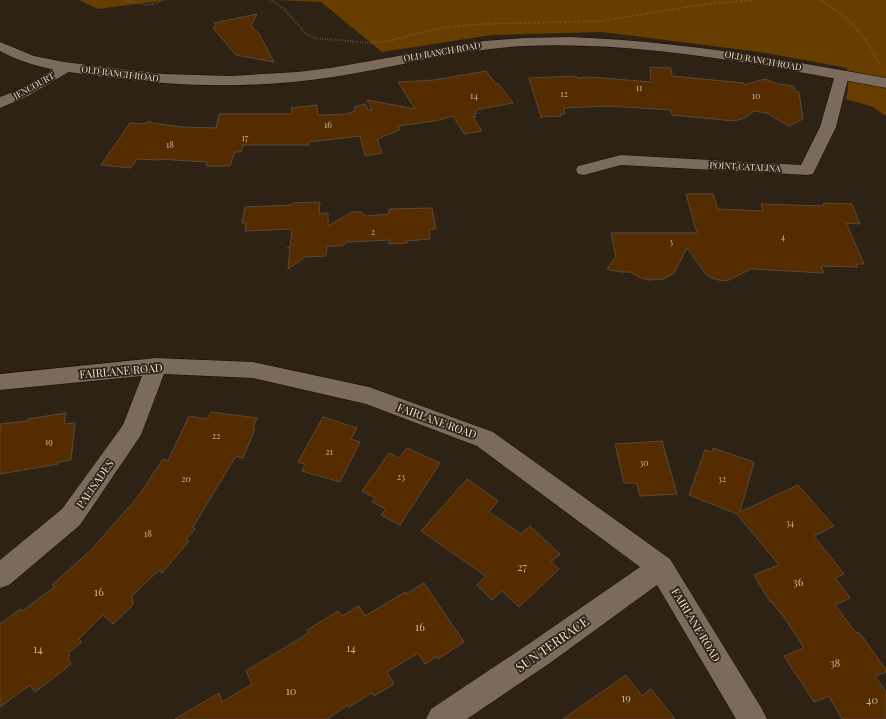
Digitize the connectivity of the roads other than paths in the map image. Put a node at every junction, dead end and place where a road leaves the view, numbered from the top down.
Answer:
1 (0, 46) edge
2 (67, 67) junction
3 (842, 75) junction
4 (886, 83) edge
5 (0, 103) edge
6 (584, 170) dead end
7 (156, 366) junction
8 (0, 382) edge
9 (661, 567) junction
10 (0, 576) edge
11 (441, 719) edge
12 (752, 719) edge

1 - 2 street, OLD RANCH ROAD
2 - 3 street, OLD RANCH ROAD
2 - 5 street, JENCOURT
3 - 4 street, OLD RANCH ROAD
3 - 6 street, POINT CATALINA
7 - 8 street, FAIRLANE ROAD
7 - 9 street, FAIRLANE ROAD
7 - 10 street, PALISADES
9 - 11 street, SUN TERRACE
9 - 12 street, FAIRLANE ROAD

